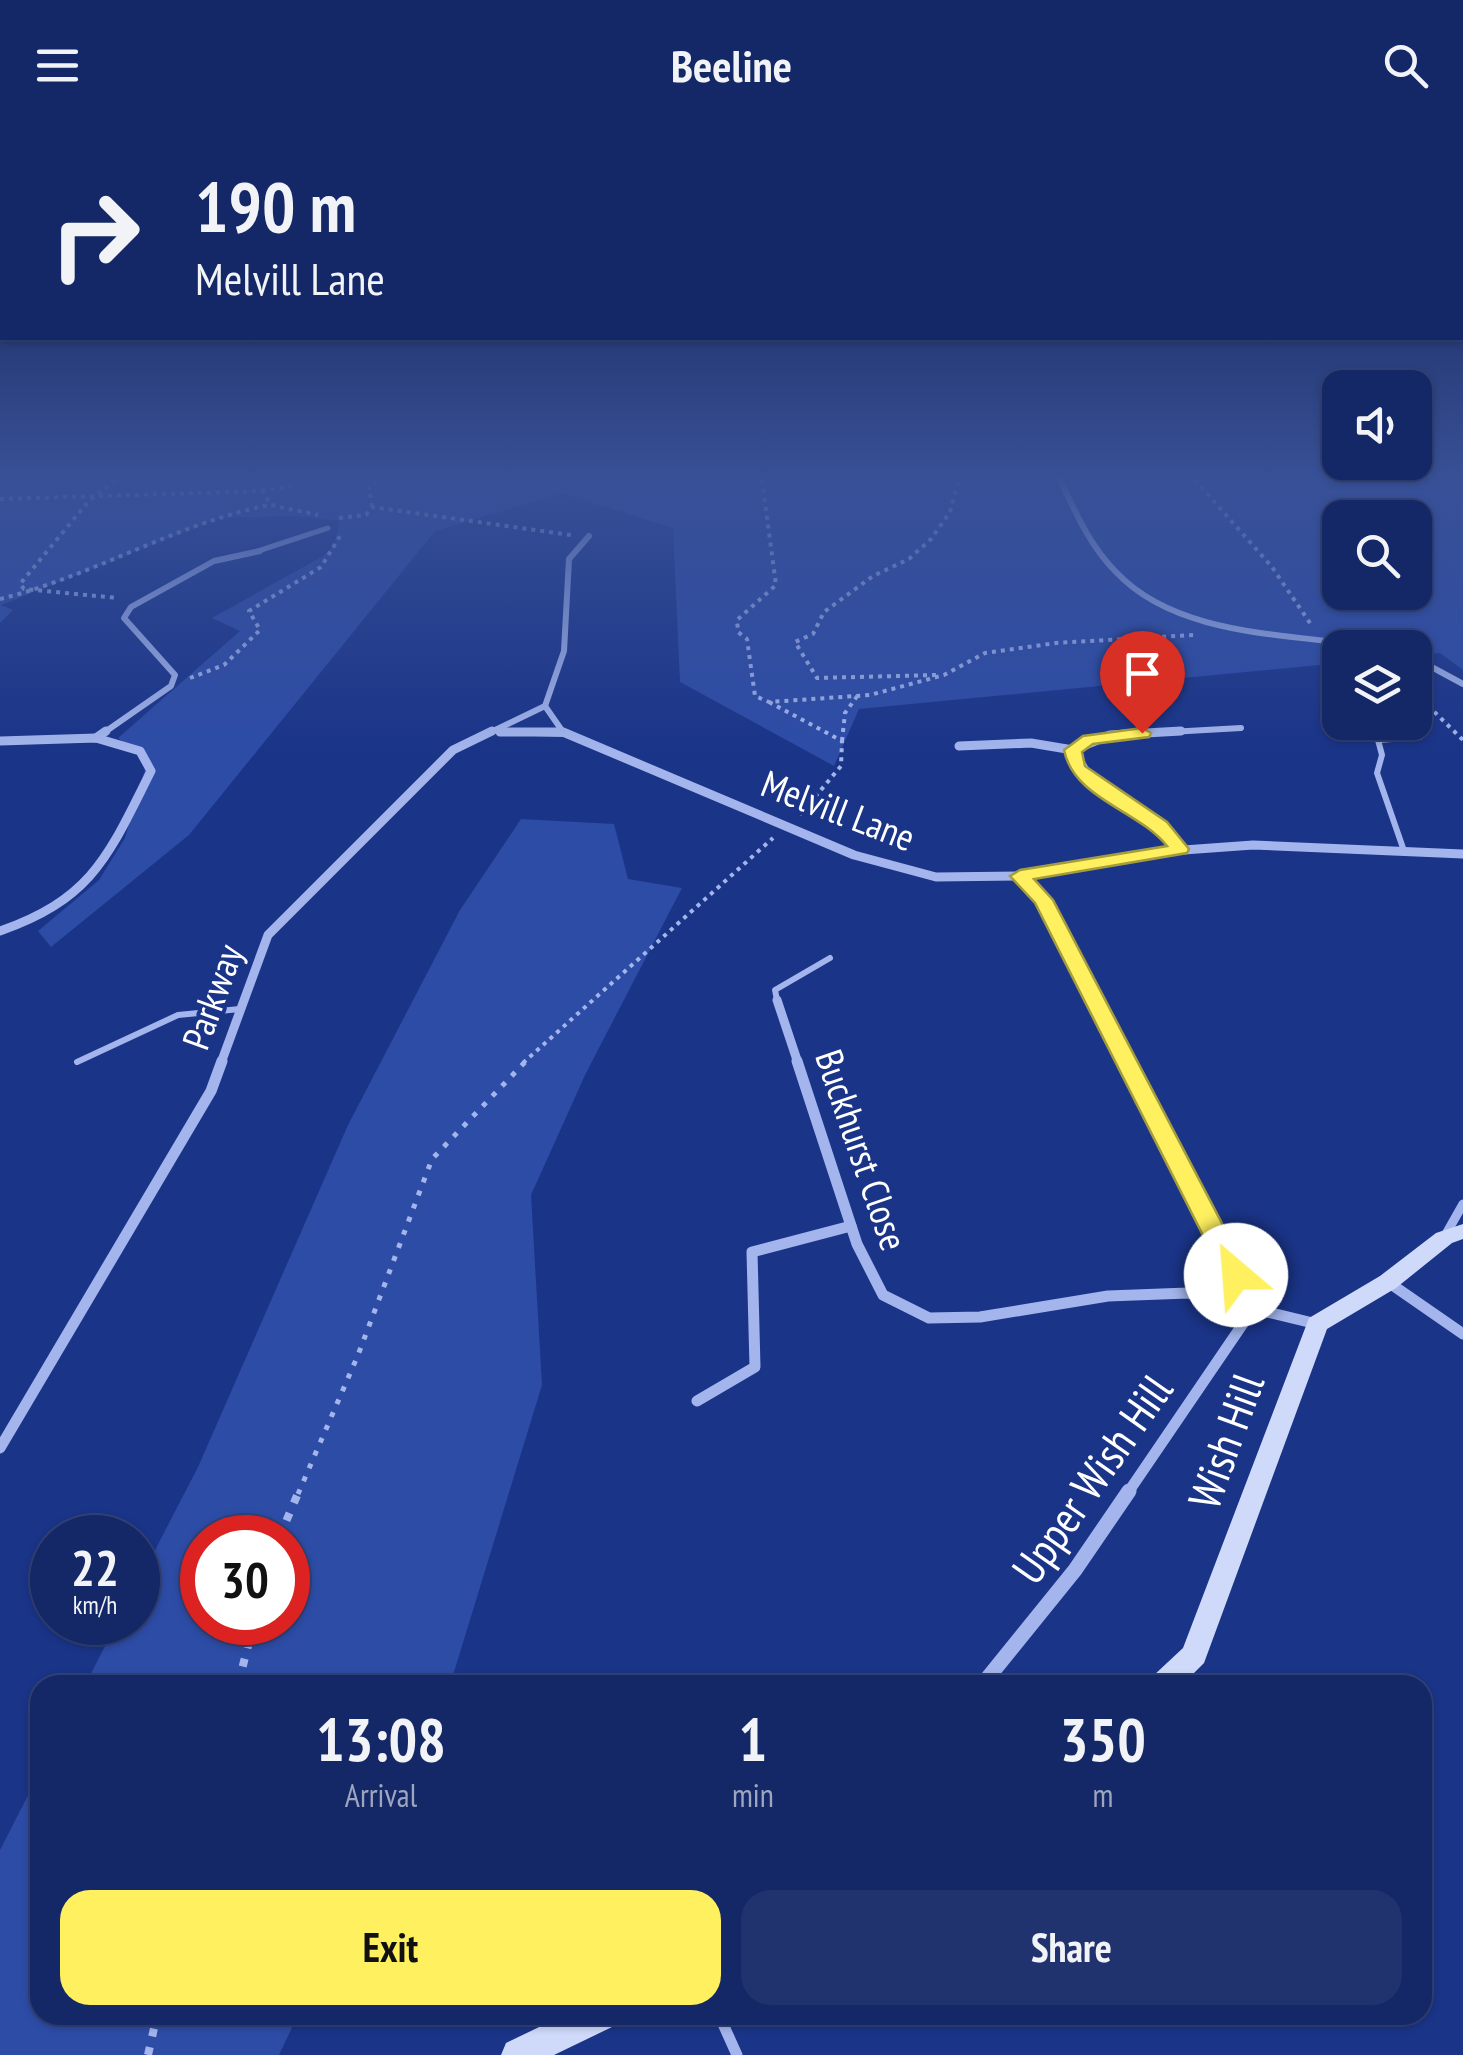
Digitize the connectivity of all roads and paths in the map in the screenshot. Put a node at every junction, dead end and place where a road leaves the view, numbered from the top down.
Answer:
1 (32, 570) edge
2 (90, 570) edge
3 (199, 570) edge
4 (315, 570) edge
5 (568, 570) edge
6 (774, 570) edge
7 (885, 570) edge
8 (1111, 570) edge
9 (1274, 570) edge
10 (43, 590) junction
11 (0, 599) edge
12 (141, 601) junction
13 (1312, 627) dead end
14 (1199, 635) dead end
15 (1322, 640) edge
16 (1432, 667) edge
17 (944, 675) junction
18 (1463, 684) edge
19 (171, 686) junction
20 (858, 695) junction
21 (768, 702) junction
22 (546, 706) junction
23 (1432, 710) edge
24 (1241, 728) dead end
25 (497, 732) junction
26 (564, 732) junction
27 (96, 738) junction
28 (1378, 740) edge
29 (1463, 740) edge
30 (0, 741) edge
31 (842, 741) junction
32 (959, 746) dead end
33 (1073, 750) junction
34 (789, 827) junction
35 (1402, 848) junction
36 (1180, 849) junction
37 (1463, 854) edge
38 (1020, 876) junction
39 (0, 931) edge
40 (830, 958) dead end
41 (777, 1000) joint
42 (240, 1009) junction
43 (77, 1062) dead end
44 (1463, 1204) edge
45 (851, 1226) junction
46 (1453, 1235) edge
47 (1388, 1282) junction
48 (1254, 1309) junction
49 (1317, 1324) junction
50 (1463, 1334) edge
51 (697, 1401) dead end
52 (0, 1448) edge
53 (289, 1515) edge
54 (248, 1645) edge
55 (241, 1675) edge
56 (990, 1675) edge
57 (1173, 1675) edge
58 (155, 2025) edge
59 (580, 2025) edge
60 (724, 2025) edge
61 (148, 2055) edge
62 (518, 2055) edge
63 (737, 2055) edge

1 - 10 path
2 - 10 path
3 - 12 street
4 - 19 path
5 - 22 street
6 - 21 path
7 - 17 path
8 - 15 street
9 - 13 path
10 - 11 path
10 - 12 path
12 - 19 street
14 - 17 path
16 - 18 street
17 - 20 path
19 - 27 street
20 - 21 path
20 - 31 path
21 - 31 path
22 - 25 street, Parkway
22 - 26 street
23 - 29 path
24 - 33 street
25 - 26 street
25 - 42 street, Parkway
26 - 34 street, Melvill Lane
27 - 30 street
27 - 39 street
28 - 35 lane
31 - 34 path
32 - 33 street
33 - 36 street
34 - 38 street, Melvill Lane
34 - 53 path
35 - 36 street, Melvill Lane
35 - 37 street, Melvill Lane
36 - 38 street, Melvill Lane
38 - 48 street
40 - 41 lane
41 - 45 street, Buckhurst Close
42 - 43 lane
42 - 52 street, Parkway
44 - 46 lane
45 - 48 street, Buckhurst Close
45 - 51 street
46 - 47 street
47 - 49 street
47 - 50 street
48 - 49 street, Buckhurst Close
48 - 56 street, Upper Wish Hill
49 - 57 street, Wish Hill
54 - 55 path
58 - 61 path
59 - 62 street
60 - 63 lane

